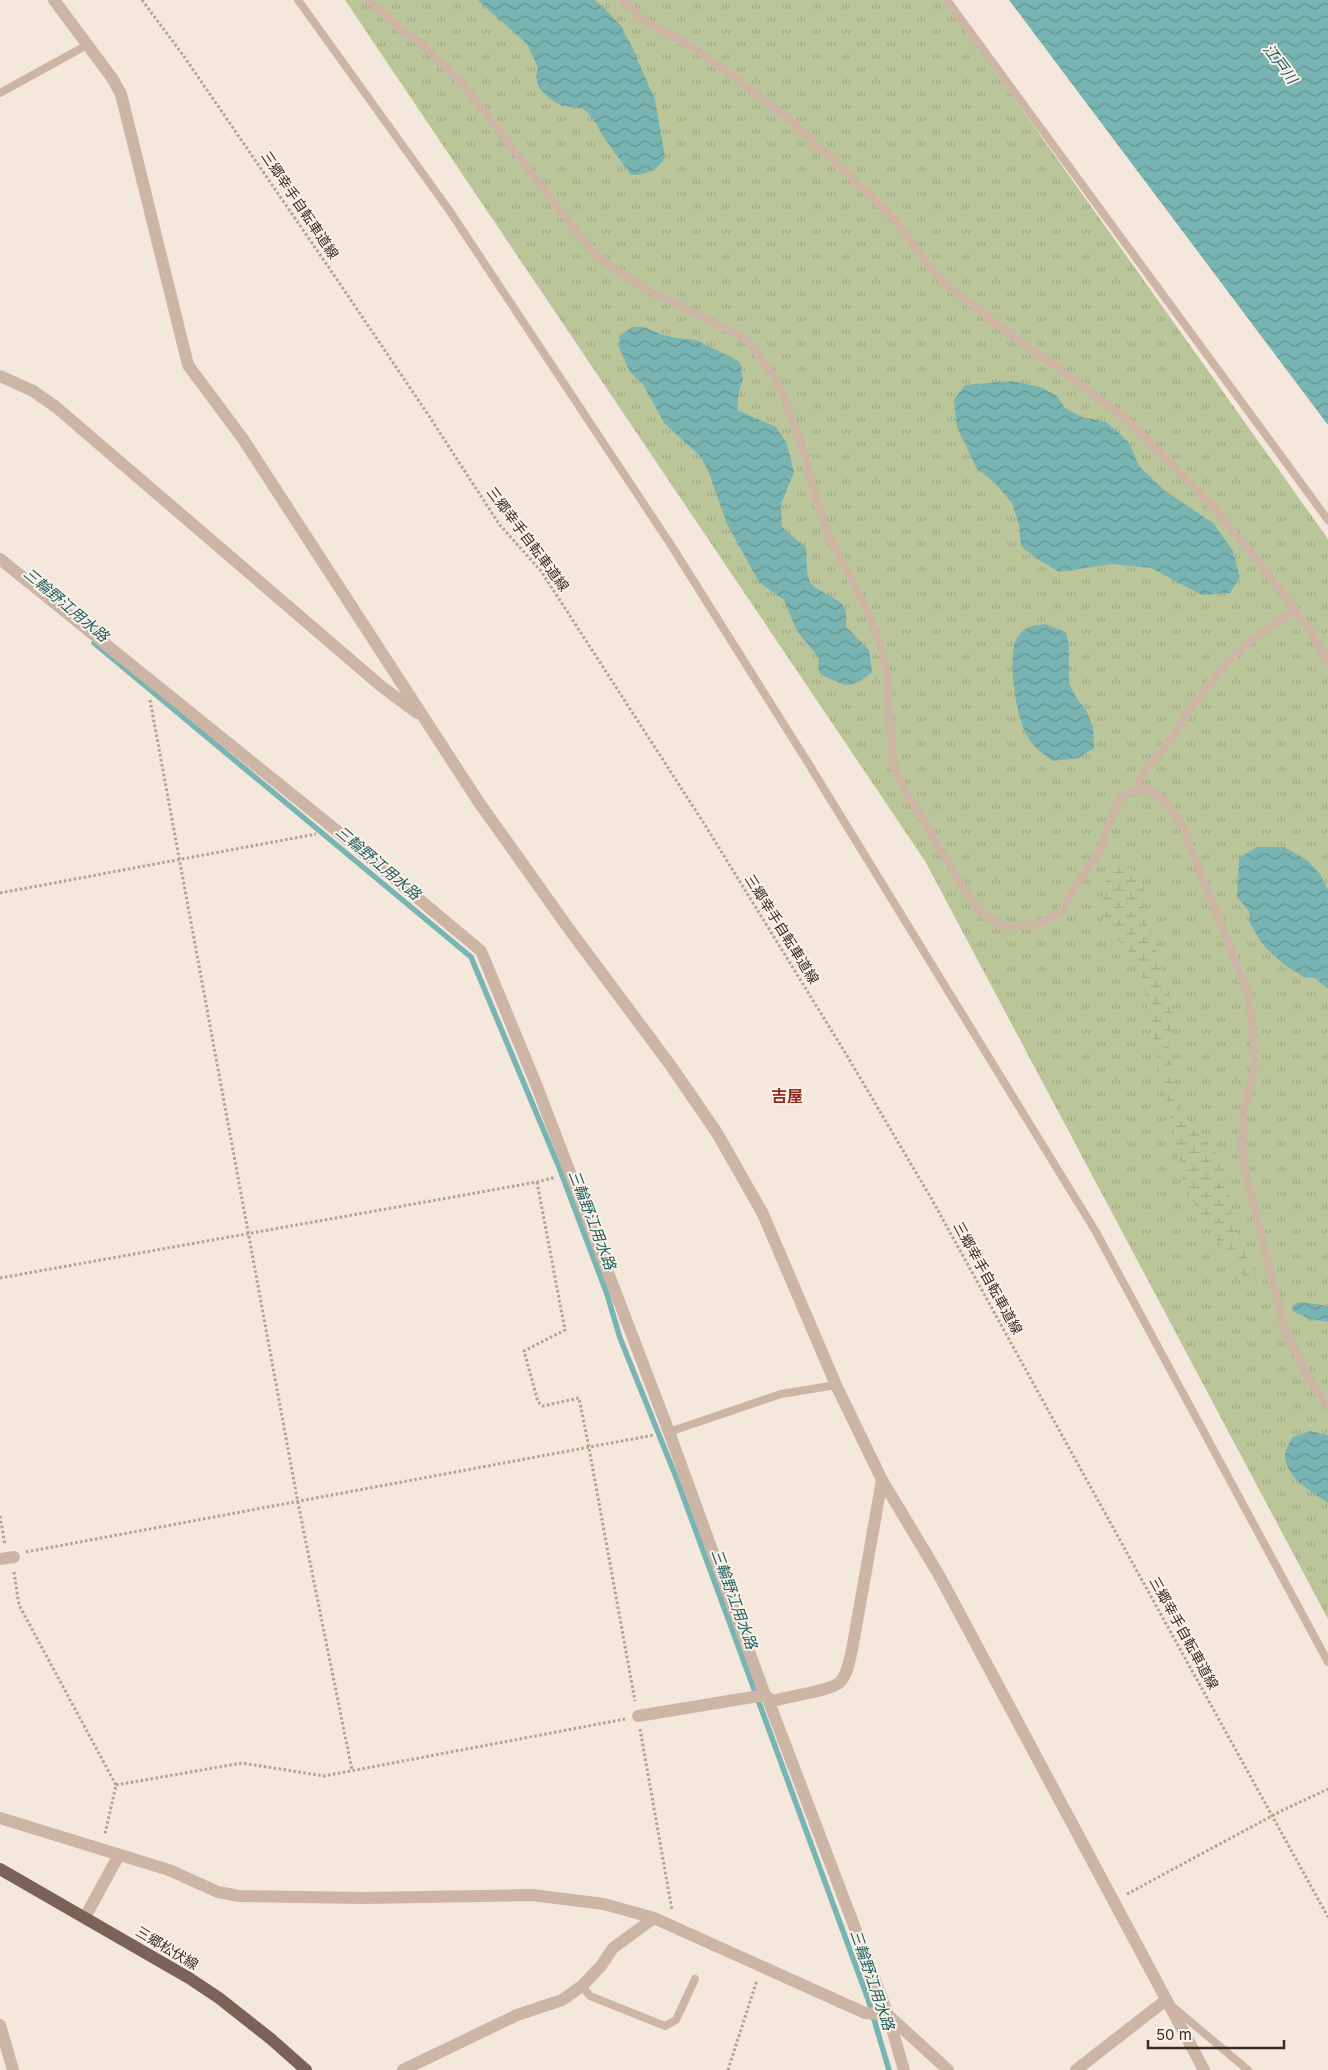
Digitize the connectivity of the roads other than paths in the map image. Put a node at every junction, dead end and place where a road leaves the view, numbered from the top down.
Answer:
1 (54, 0) edge
2 (298, 0) edge
3 (369, 0) edge
4 (622, 0) edge
5 (947, 0) edge
6 (87, 45) junction
7 (0, 93) edge
8 (0, 376) edge
9 (1328, 520) edge
10 (3, 564) edge
11 (1295, 610) junction
12 (1328, 663) edge
13 (424, 717) junction
14 (1140, 790) junction
15 (836, 1385) junction
16 (1328, 1407) edge
17 (669, 1432) junction
18 (882, 1480) junction
19 (1328, 1662) edge
20 (769, 1698) junction
21 (638, 1716) road end
22 (0, 1818) edge
23 (119, 1855) junction
24 (0, 1869) edge
25 (85, 1917) junction
26 (654, 1918) junction
27 (695, 1979) dead end
28 (582, 1986) junction
29 (1166, 2000) junction
30 (888, 2015) junction
31 (0, 2025) edge
32 (13, 2070) edge
33 (306, 2070) edge
34 (402, 2070) edge
35 (904, 2070) edge
36 (948, 2070) edge
37 (1076, 2070) edge
38 (1204, 2070) edge
39 (1248, 2070) edge

1 - 6 street
2 - 19 lane
3 - 14 lane
4 - 11 lane
5 - 9 lane
6 - 7 lane
6 - 13 street
8 - 13 street
10 - 17 street
11 - 12 lane
11 - 14 lane
13 - 15 street
14 - 16 lane
15 - 17 lane
15 - 18 street
17 - 20 street
18 - 20 street
18 - 29 street
20 - 21 street
20 - 30 street
22 - 23 street
23 - 25 street
23 - 26 street
24 - 25 main road, 三郷松伏線
25 - 33 main road, 三郷松伏線
26 - 28 street
26 - 30 street
27 - 28 lane
28 - 34 street
29 - 37 street
29 - 38 street
29 - 39 lane
30 - 35 street
30 - 36 street
31 - 32 street

